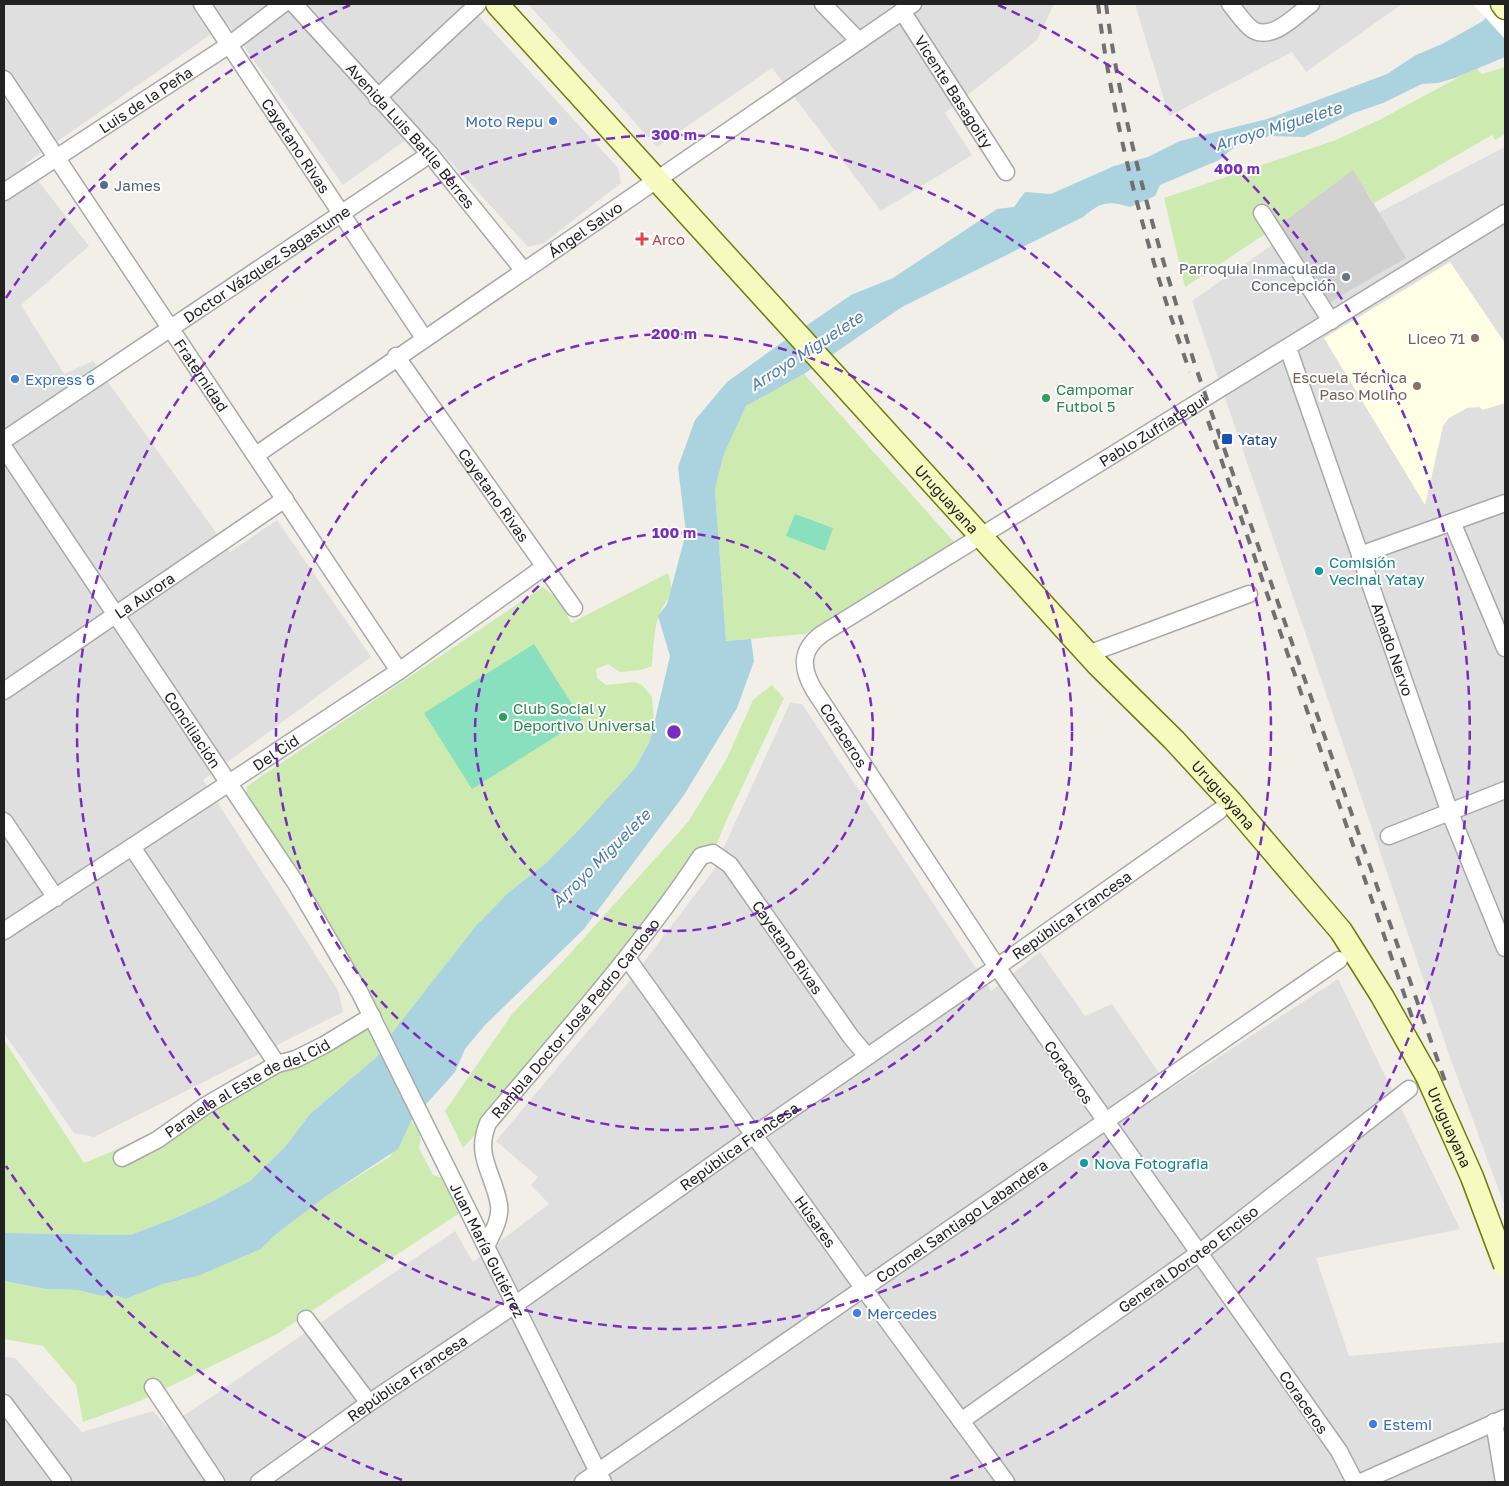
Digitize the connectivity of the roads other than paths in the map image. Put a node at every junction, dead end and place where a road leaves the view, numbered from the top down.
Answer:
1 (202, 4) edge
2 (283, 4) edge
3 (294, 4) edge
4 (478, 4) edge
5 (497, 4) edge
6 (824, 4) edge
7 (1230, 4) edge
8 (1310, 4) edge
9 (1502, 4) edge
10 (907, 7) edge
11 (1505, 8) edge
12 (859, 41) junction
13 (229, 45) junction
14 (4, 79) edge
15 (377, 98) junction
16 (430, 154) junction
17 (56, 158) junction
18 (1006, 172) dead end
19 (658, 179) junction
20 (4, 192) edge
21 (1262, 213) dead end
22 (1505, 213) edge
23 (341, 214) junction
24 (524, 271) junction
25 (1331, 321) junction
26 (172, 329) junction
27 (424, 338) junction
28 (1288, 348) junction
29 (396, 356) junction
30 (4, 440) edge
31 (4, 448) edge
32 (256, 455) junction
33 (285, 499) junction
34 (1505, 503) edge
35 (1452, 522) junction
36 (982, 537) junction
37 (1360, 555) junction
38 (544, 567) junction
39 (1248, 594) dead end
40 (574, 608) dead end
41 (117, 614) junction
42 (1505, 648) edge
43 (806, 651) joint
44 (1093, 660) junction
45 (399, 671) junction
46 (4, 691) edge
47 (228, 782) junction
48 (1505, 790) edge
49 (1219, 810) dead end
50 (1450, 813) junction
51 (4, 821) edge
52 (1389, 836) dead end
53 (132, 848) junction
54 (701, 856) joint
55 (56, 898) junction
56 (4, 931) edge
57 (1505, 948) edge
58 (627, 958) junction
59 (1339, 960) dead end
60 (997, 967) junction
61 (375, 1022) junction
62 (867, 1056) junction
63 (277, 1064) junction
64 (1409, 1089) dead end
65 (1104, 1122) junction
66 (754, 1135) junction
67 (122, 1158) dead end
68 (486, 1246) junction
69 (1199, 1253) junction
70 (1505, 1265) edge
71 (864, 1289) junction
72 (516, 1304) junction
73 (306, 1319) dead end
74 (153, 1387) dead end
75 (4, 1403) edge
76 (369, 1403) junction
77 (961, 1420) junction
78 (1500, 1420) edge
79 (600, 1477) edge
80 (63, 1482) edge
81 (216, 1482) edge
82 (259, 1482) edge
83 (584, 1482) edge
84 (1006, 1482) edge
85 (1355, 1482) edge
86 (1361, 1482) edge
87 (1504, 1482) edge

1 - 13 street, Cayetano Rivas
2 - 13 street, Luis de la Peña
3 - 15 street, Avenida Luis Batlle Berres
4 - 15 street
5 - 19 street, Uruguayana
6 - 12 street
7 - 8 street
9 - 11 street
10 - 12 street, Ángel Salvo
10 - 18 street, Vicente Basagoity
12 - 19 street, Ángel Salvo
13 - 17 street, Luis de la Peña
13 - 23 street, Cayetano Rivas
14 - 17 street, Fraternidad
15 - 16 street, Avenida Luis Batlle Berres
16 - 23 street, Doctor Vázquez Sagastume
16 - 24 street, Avenida Luis Batlle Berres
17 - 20 street, Luis de la Peña
17 - 26 street, Fraternidad
19 - 24 street, Ángel Salvo
19 - 36 street, Uruguayana
21 - 25 street
22 - 25 street, Pablo Zufriategui
23 - 26 street, Doctor Vázquez Sagastume
23 - 27 street, Cayetano Rivas
24 - 27 street, Ángel Salvo
25 - 28 street, Pablo Zufriategui
26 - 30 street, Doctor Vázquez Sagastume
26 - 32 street, Fraternidad
27 - 29 street, Ángel Salvo
28 - 36 street, Pablo Zufriategui
28 - 37 street, Amado Nervo
29 - 32 street, Ángel Salvo
29 - 38 street, Cayetano Rivas
31 - 41 street, Conciliación
32 - 33 street, Fraternidad
33 - 41 street, La Aurora
33 - 45 street, Fraternidad
34 - 35 street
35 - 37 street
35 - 42 street
36 - 43 street, Pablo Zufriategui
36 - 44 street, Uruguayana
37 - 50 street, Amado Nervo
38 - 40 street, Cayetano Rivas
38 - 45 street, Del Cid
39 - 44 street
41 - 46 street, La Aurora
41 - 47 street, Conciliación
43 - 60 street, Coraceros
44 - 70 street, Uruguayana, bridge
45 - 47 street, Del Cid
47 - 53 street, Del Cid
47 - 61 street, Conciliación
48 - 50 street
49 - 60 street, República Francesa
50 - 52 street
50 - 57 street, Amado Nervo
51 - 55 street
53 - 55 street, Del Cid
53 - 63 street
54 - 58 street, Rambla Doctor José Pedro Cardoso
54 - 62 street, Cayetano Rivas
55 - 56 street, Del Cid
58 - 66 street, Húsares
58 - 68 street, Rambla Doctor José Pedro Cardoso
59 - 65 street, Coronel Santiago Labandera
60 - 62 street, República Francesa
60 - 65 street, Coraceros
61 - 63 street, Paralela al Este de del Cid
61 - 68 street, Juan María Gutiérrez
62 - 66 street, República Francesa
63 - 67 street, Paralela al Este de del Cid
64 - 69 street, General Doroteo Enciso
65 - 69 street, Coraceros
65 - 71 street, Coronel Santiago Labandera
66 - 71 street, Húsares
66 - 72 street, República Francesa
68 - 72 street, Juan María Gutiérrez
69 - 77 street, General Doroteo Enciso
69 - 85 street, Coraceros
71 - 77 street, Húsares
71 - 79 street, Coronel Santiago Labandera
72 - 76 street, República Francesa
72 - 79 street, Juan María Gutiérrez
73 - 76 street
74 - 81 street
75 - 80 street
76 - 82 street, República Francesa
77 - 84 street, Húsares
78 - 86 street
78 - 87 street
79 - 83 street, Coronel Santiago Labandera

